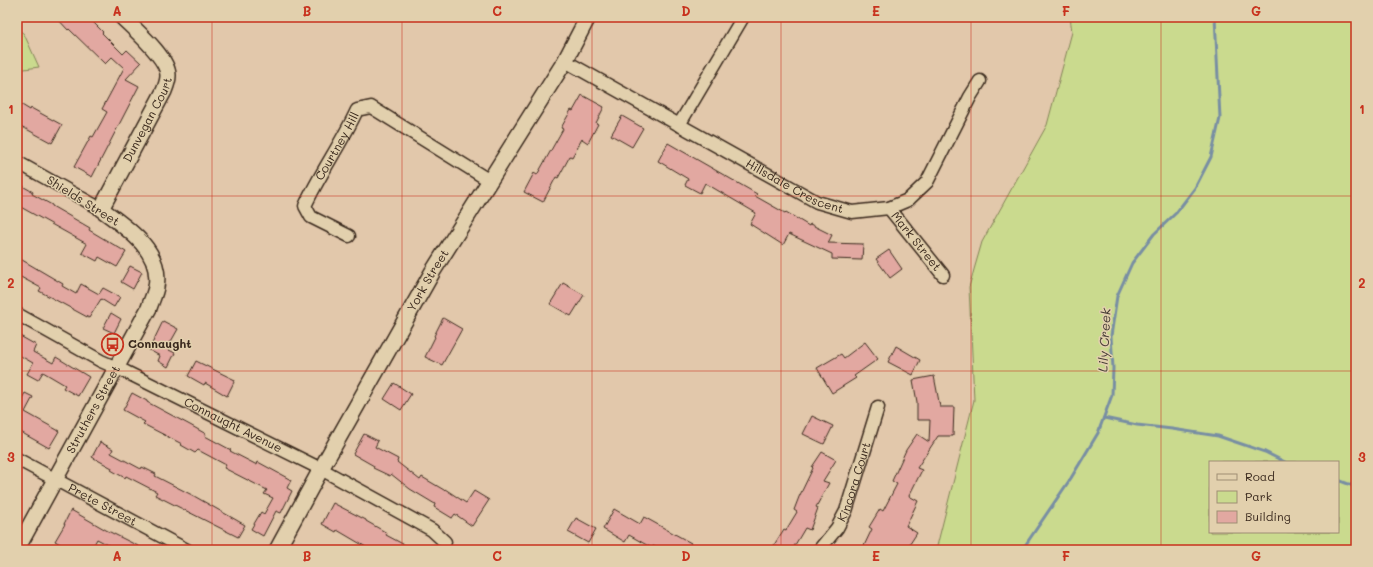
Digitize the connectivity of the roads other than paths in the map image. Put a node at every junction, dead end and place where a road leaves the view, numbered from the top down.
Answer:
1 (122, 17) edge
2 (588, 17) edge
3 (743, 17) edge
4 (565, 61) junction
5 (980, 81) dead end
6 (679, 125) junction
7 (17, 162) edge
8 (490, 181) junction
9 (889, 208) junction
10 (101, 209) junction
11 (349, 236) dead end
12 (155, 266) joint
13 (942, 275) dead end
14 (17, 314) edge
15 (115, 367) junction
16 (878, 407) dead end
17 (17, 460) edge
18 (321, 469) junction
19 (54, 480) junction
20 (445, 542) dead end
21 (17, 549) edge
22 (187, 550) edge
23 (277, 550) edge
24 (819, 550) edge

1 - 10 street, Dunvegan Court
2 - 4 street, York Street
3 - 6 street
4 - 6 street, Hillsdale Crescent
4 - 8 street, York Street
5 - 9 street, Hillsdale Crescent
6 - 9 street, Hillsdale Crescent
7 - 10 street, Shields Street
8 - 11 street, Courtney Hill
8 - 18 street, York Street
9 - 13 street, Mark Street
10 - 12 street, Shields Street
12 - 15 street, Struthers Street
14 - 15 street, Connaught Avenue
15 - 18 street, Connaught Avenue
15 - 19 street, Struthers Street
16 - 24 street, Kincora Court
17 - 19 street, Prete Street
18 - 20 street, Connaught Avenue
18 - 23 street, York Street
19 - 21 street, Struthers Street
19 - 22 street, Prete Street

